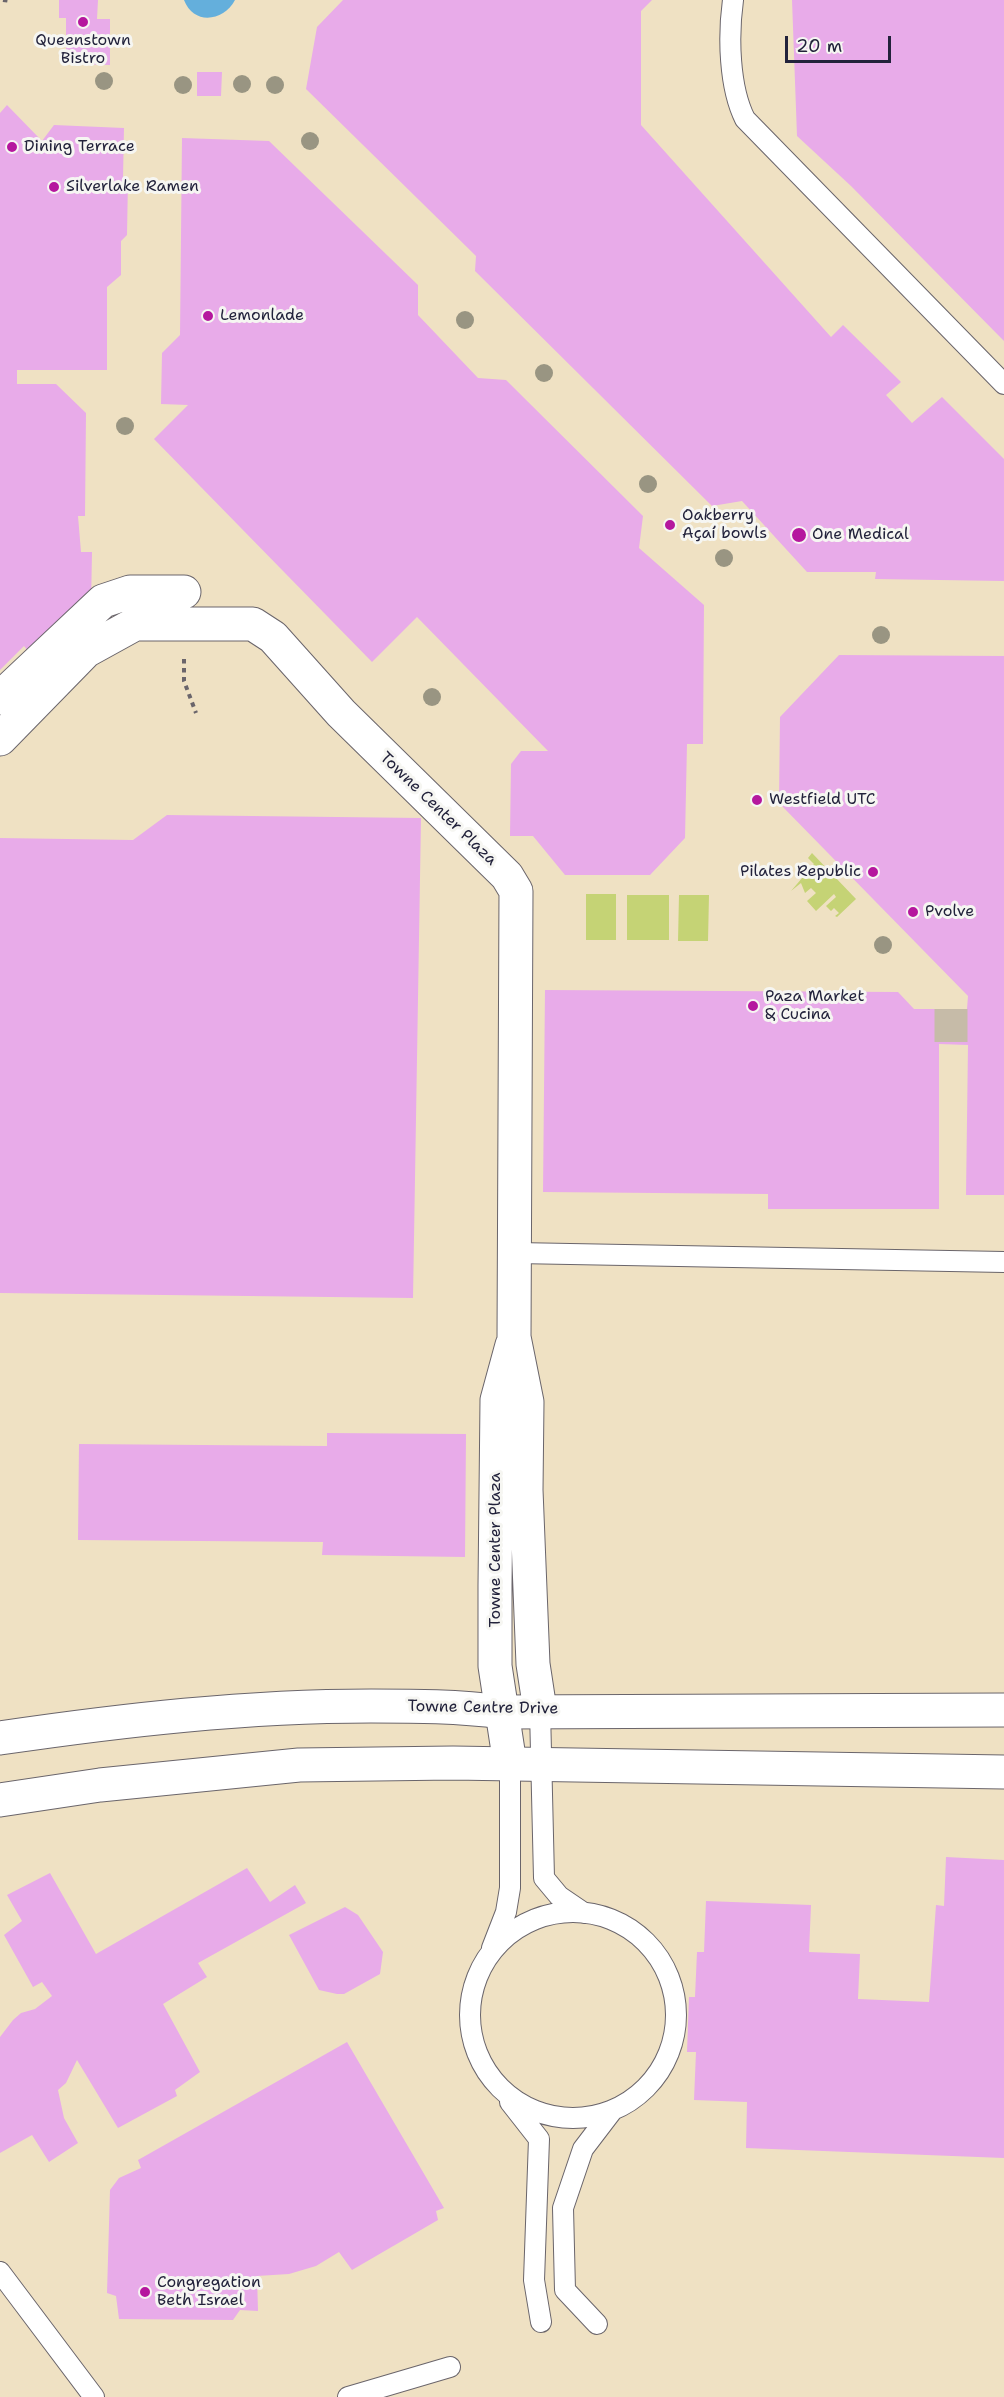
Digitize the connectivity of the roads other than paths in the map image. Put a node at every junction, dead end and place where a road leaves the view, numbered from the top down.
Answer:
1 (733, 0) edge
2 (1004, 384) edge
3 (184, 592) dead end
4 (0, 698) edge
5 (0, 739) edge
6 (516, 1253) junction
7 (1004, 1262) edge
8 (514, 1337) junction
9 (540, 1710) junction
10 (1004, 1710) edge
11 (502, 1712) junction
12 (0, 1738) edge
13 (510, 1764) junction
14 (543, 1766) junction
15 (1004, 1772) edge
16 (0, 1800) edge
17 (584, 1913) junction
18 (489, 1956) junction
19 (492, 2078) junction
20 (612, 2111) junction
21 (0, 2272) edge
22 (541, 2322) dead end
23 (597, 2324) dead end
24 (450, 2367) dead end
25 (94, 2397) edge
26 (348, 2397) edge

1 - 2 lane
3 - 4 street
5 - 6 street, Towne Center Plaza
6 - 7 lane
6 - 8 street, Towne Center Plaza
8 - 9 street, Towne Center Plaza
8 - 11 street, Towne Center Plaza
9 - 10 street, Towne Centre Drive
9 - 11 street, Towne Centre Drive
9 - 14 lane
11 - 12 street, Towne Centre Drive
11 - 13 street, Towne Center Plaza
13 - 14 street
13 - 16 street
13 - 18 lane
14 - 15 street
14 - 17 lane
17 - 18 lane
17 - 20 lane
18 - 19 lane
19 - 20 lane
19 - 22 lane
20 - 23 lane
21 - 25 lane
24 - 26 lane

